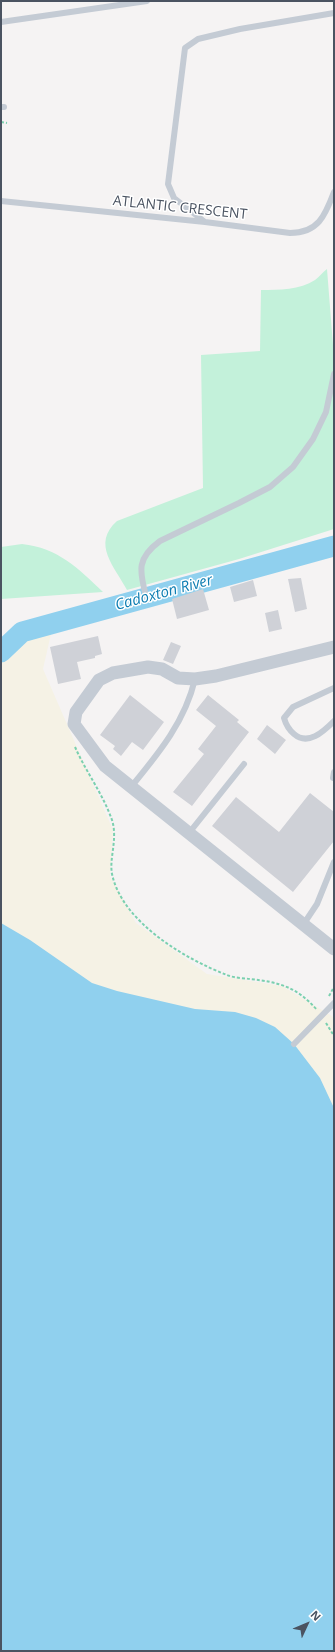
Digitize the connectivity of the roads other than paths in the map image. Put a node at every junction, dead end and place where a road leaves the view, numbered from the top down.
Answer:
1 (147, 1) edge
2 (334, 13) edge
3 (1, 22) edge
4 (334, 192) edge
5 (1, 201) edge
6 (205, 222) junction
7 (334, 374) edge
8 (146, 596) dead end
9 (334, 647) edge
10 (195, 679) junction
11 (334, 688) edge
12 (334, 721) edge
13 (244, 764) dead end
14 (131, 787) junction
15 (189, 833) junction
16 (334, 862) edge
17 (303, 924) junction
18 (334, 949) edge
19 (334, 1003) edge
20 (294, 1044) dead end

1 - 3 lane
2 - 6 lane
4 - 6 lane, ATLANTIC CRESCENT
5 - 6 lane, ATLANTIC CRESCENT
7 - 8 lane
9 - 10 street
10 - 14 lane
10 - 14 street
11 - 12 lane
13 - 15 lane
14 - 15 street
15 - 17 street
16 - 17 lane
17 - 18 street
19 - 20 lane

